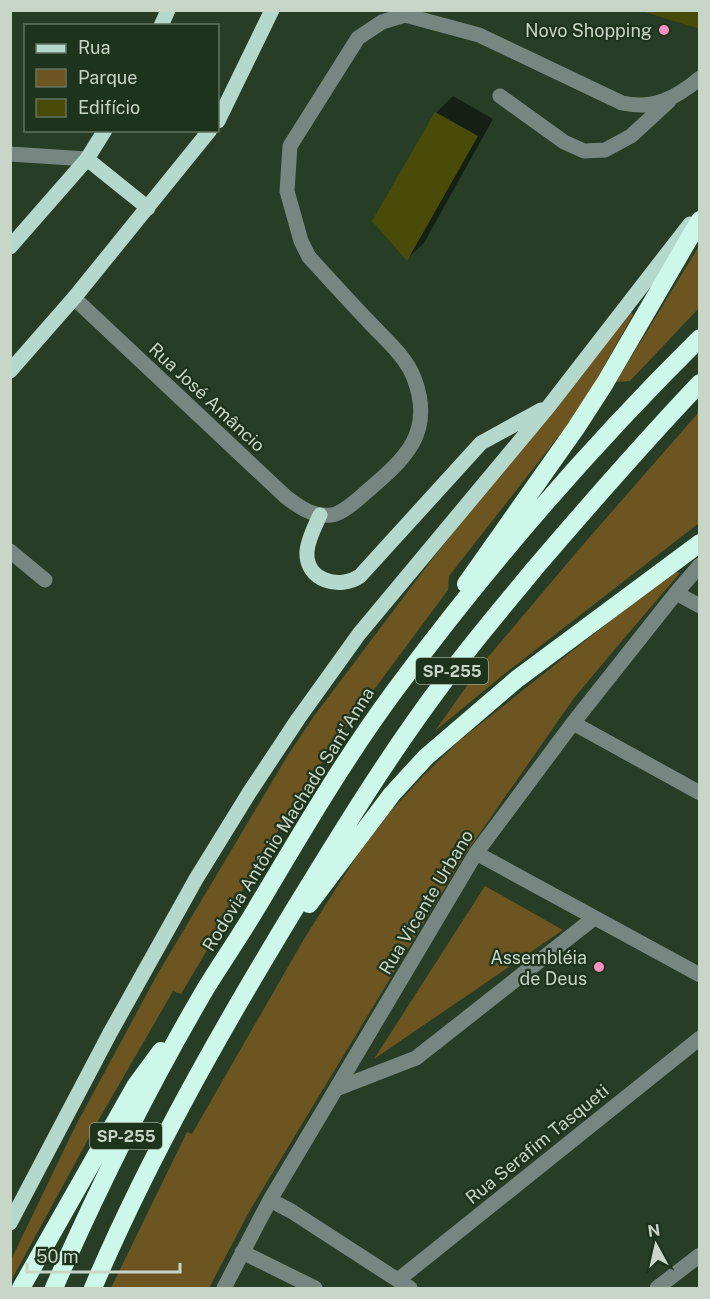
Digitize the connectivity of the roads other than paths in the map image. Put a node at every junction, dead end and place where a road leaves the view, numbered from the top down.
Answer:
1 (168, 10) edge
2 (272, 10) edge
3 (162, 24) edge
4 (699, 78) edge
5 (500, 96) dead end
6 (671, 99) junction
7 (219, 119) edge
8 (104, 132) edge
9 (208, 132) edge
10 (10, 154) edge
11 (87, 159) junction
12 (148, 208) junction
13 (699, 212) edge
14 (699, 220) edge
15 (10, 247) edge
16 (74, 298) junction
17 (699, 338) edge
18 (10, 371) edge
19 (699, 383) edge
20 (549, 406) junction
21 (320, 515) junction
22 (699, 543) edge
23 (10, 551) edge
24 (699, 565) edge
25 (45, 580) dead end
26 (676, 593) junction
27 (699, 606) edge
28 (395, 690) junction
29 (573, 723) junction
30 (699, 794) edge
31 (476, 853) junction
32 (594, 918) junction
33 (699, 975) edge
34 (206, 989) junction
35 (245, 990) junction
36 (699, 1038) edge
37 (336, 1089) junction
38 (270, 1200) junction
39 (10, 1223) edge
40 (242, 1252) junction
41 (699, 1255) edge
42 (404, 1284) edge
43 (21, 1288) edge
44 (54, 1288) edge
45 (93, 1288) edge
46 (224, 1288) edge
47 (315, 1288) edge
48 (657, 1288) edge

1 - 3 main road
2 - 7 main road
4 - 6 street
5 - 6 street
6 - 21 street
8 - 11 main road
9 - 12 main road
10 - 11 street
11 - 12 main road
11 - 15 main road
12 - 16 main road
13 - 20 main road
14 - 28 highway
16 - 18 main road
16 - 21 street, Rua José Amâncio
17 - 28 highway, Rodovia Antônio Machado Sant'Anna / SP-255
19 - 35 highway, SP-255
20 - 21 main road
20 - 39 main road
22 - 35 highway
23 - 25 street
24 - 26 street, Rua Vicente Urbano
26 - 27 street
26 - 29 street, Rua Vicente Urbano
28 - 34 highway, Rodovia Antônio Machado Sant'Anna / SP-255
29 - 30 street
29 - 31 street, Rua Vicente Urbano
31 - 32 street
31 - 37 street, Rua Vicente Urbano
32 - 33 street
32 - 37 street
34 - 43 highway
34 - 44 highway, Rodovia Antônio Machado Sant'Anna / SP-255
35 - 45 highway, SP-255
36 - 42 street, Rua Serafim Tasqueti
37 - 38 street, Rua Vicente Urbano
38 - 40 street, Rua Vicente Urbano
38 - 42 street
40 - 46 street, Rua Vicente Urbano
40 - 47 street
41 - 48 street

